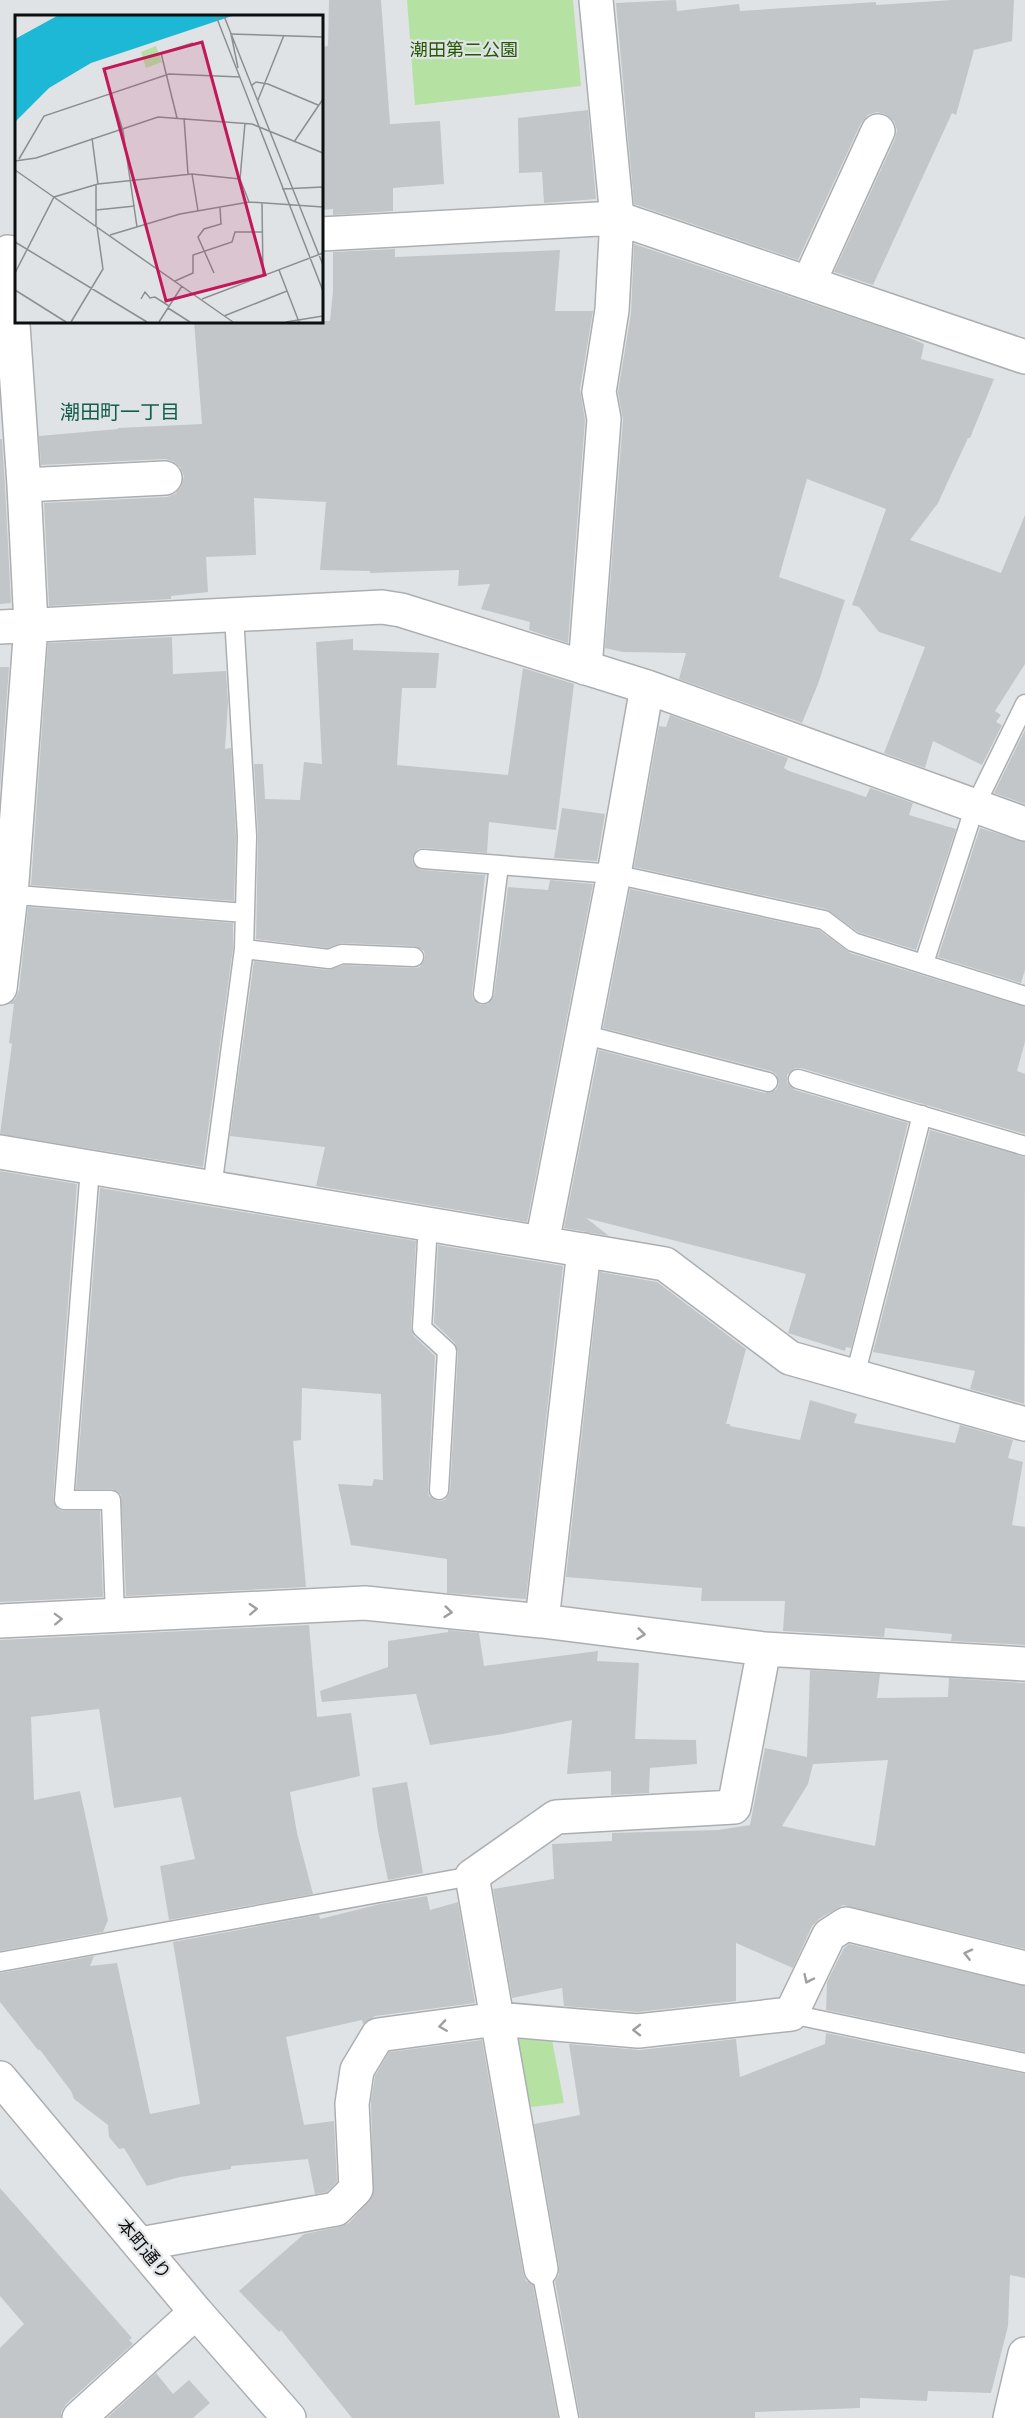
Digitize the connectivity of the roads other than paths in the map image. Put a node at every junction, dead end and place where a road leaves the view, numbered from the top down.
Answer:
1 (596, 0) edge
2 (878, 131) dead end
3 (617, 218) junction
4 (322, 234) edge
5 (8, 252) edge
6 (809, 282) junction
7 (1025, 357) edge
8 (165, 478) dead end
9 (24, 485) junction
10 (234, 616) junction
11 (15, 626) edge
12 (585, 668) junction
13 (647, 687) junction
14 (1025, 704) edge
15 (975, 806) junction
16 (1025, 824) edge
17 (423, 859) dead end
18 (499, 865) junction
19 (614, 874) junction
20 (6, 895) edge
21 (245, 913) junction
22 (244, 949) junction
23 (414, 957) dead end
24 (924, 963) junction
25 (0, 988) edge
26 (483, 994) dead end
27 (1025, 996) edge
28 (582, 1034) junction
29 (798, 1079) dead end
30 (768, 1082) dead end
31 (922, 1115) junction
32 (1025, 1146) edge
33 (0, 1152) edge
34 (90, 1168) junction
35 (212, 1188) junction
36 (428, 1224) junction
37 (542, 1243) junction
38 (584, 1250) junction
39 (855, 1376) junction
40 (1025, 1424) edge
41 (439, 1490) dead end
42 (115, 1617) junction
43 (0, 1621) edge
44 (542, 1621) junction
45 (764, 1649) junction
46 (1025, 1664) edge
47 (472, 1876) junction
48 (0, 1962) edge
49 (1025, 1968) edge
50 (791, 2014) junction
51 (497, 2019) junction
52 (1025, 2063) edge
53 (0, 2078) edge
54 (141, 2244) junction
55 (542, 2269) joint
56 (196, 2312) junction
57 (1025, 2354) edge
58 (80, 2418) edge
59 (289, 2418) edge
60 (569, 2418) edge
61 (1010, 2418) edge

1 - 3 street
2 - 6 street
3 - 4 street
3 - 6 street
3 - 12 street
5 - 9 street
6 - 7 street
8 - 9 street
9 - 11 street
10 - 11 street
10 - 12 street
10 - 21 lane
11 - 20 street
12 - 13 street
13 - 15 street
13 - 19 street
14 - 15 lane
15 - 16 street
15 - 24 lane
17 - 18 lane
18 - 19 lane
18 - 26 lane
19 - 24 lane
19 - 28 street
20 - 21 lane
20 - 25 street
21 - 22 lane
22 - 23 lane
22 - 35 lane
24 - 27 lane
28 - 30 lane
28 - 37 street
29 - 31 lane
31 - 32 lane
31 - 39 lane
33 - 34 street
34 - 35 street
34 - 42 lane
35 - 36 street
36 - 37 street
36 - 41 lane
37 - 38 street
38 - 39 street
38 - 44 street
39 - 40 street
43 -> 42 street
42 -> 44 street
44 -> 45 street
45 - 46 street
45 - 47 street
47 - 48 lane
47 - 51 street
49 -> 50 street
50 -> 51 street
50 - 52 lane
51 -> 54 street
51 - 55 street
53 - 54 street, 本町通り
54 - 56 street, 本町通り
55 - 60 lane
56 - 58 street
56 - 59 street, 本町通り
57 - 61 street

